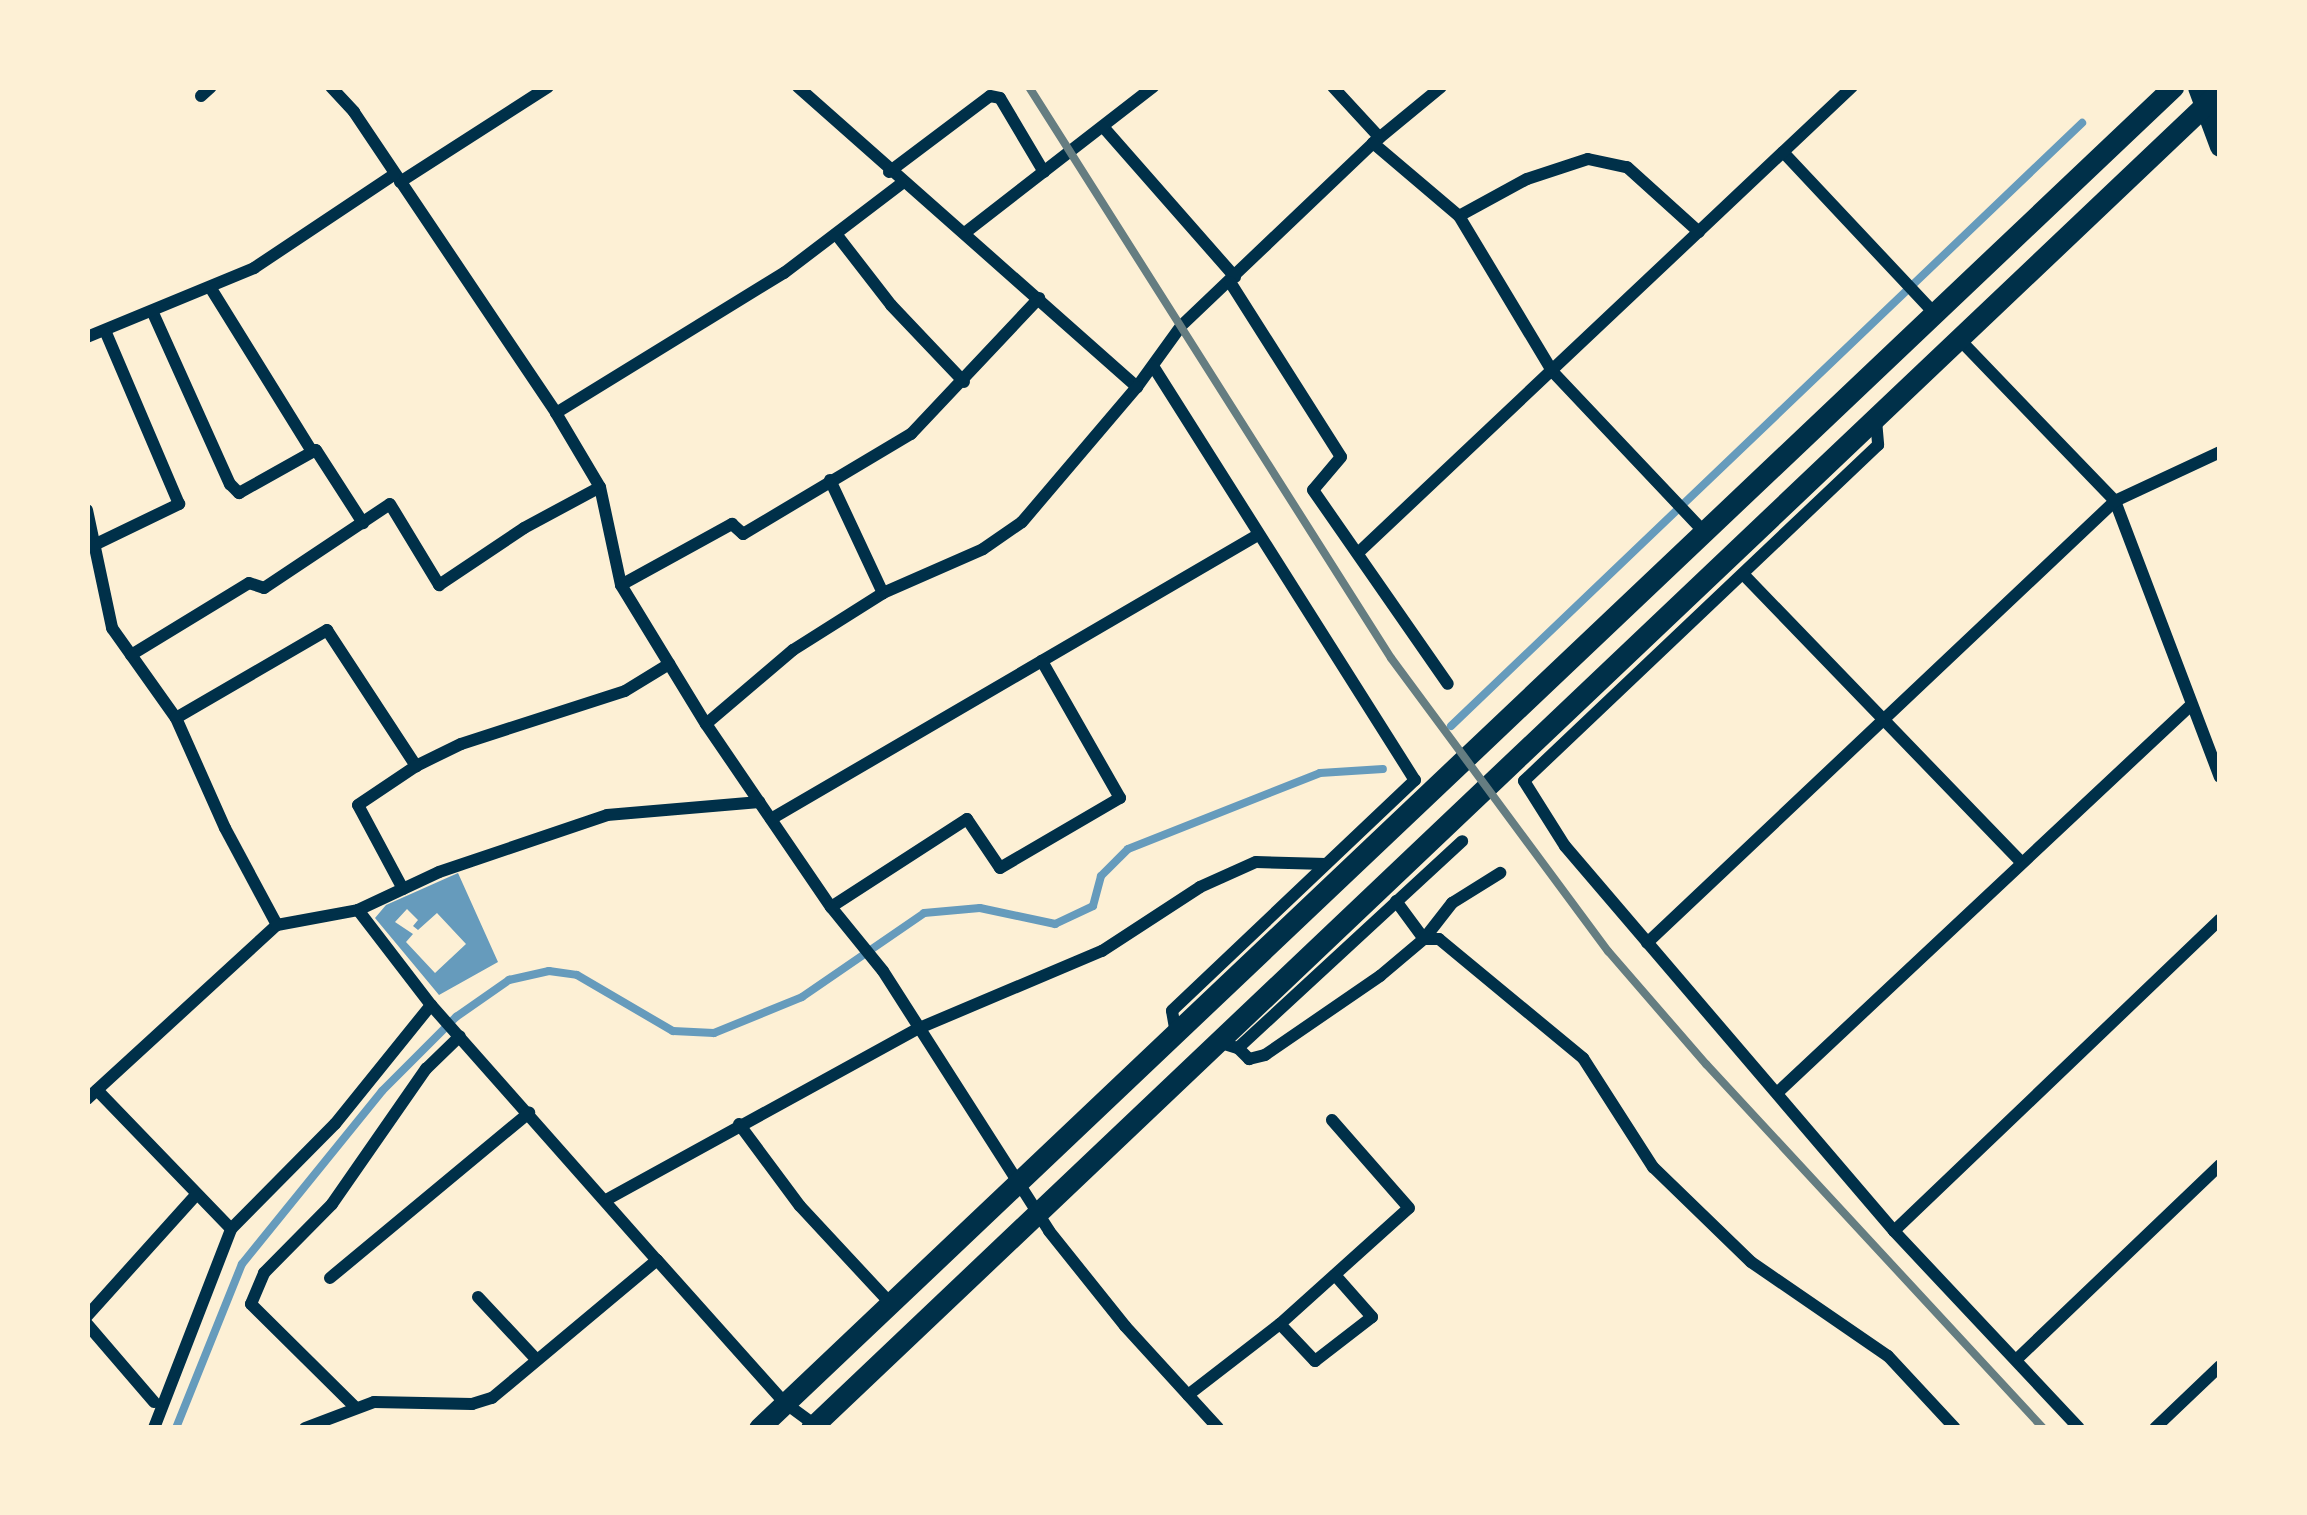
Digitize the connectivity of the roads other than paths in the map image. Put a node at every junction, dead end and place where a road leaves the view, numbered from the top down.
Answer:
1 (331, 87) edge
2 (548, 87) edge
3 (797, 87) edge
4 (1153, 87) edge
5 (1333, 87) edge
6 (1441, 87) edge
7 (1852, 87) edge
8 (2173, 87) edge
9 (2208, 94) edge
10 (1105, 129) junction
11 (1376, 141) junction
12 (2220, 146) edge
13 (1784, 152) junction
14 (889, 172) junction
15 (1044, 172) junction
16 (398, 178) junction
17 (902, 184) junction
18 (1459, 216) junction
19 (966, 232) junction
20 (1700, 232) junction
21 (836, 234) junction
22 (1233, 280) junction
23 (210, 287) junction
24 (1039, 298) junction
25 (153, 313) junction
26 (1935, 314) junction
27 (106, 333) junction
28 (87, 338) edge
29 (1961, 341) junction
30 (1153, 366) junction
31 (1552, 371) junction
32 (964, 382) junction
33 (1137, 387) junction
34 (556, 413) junction
35 (1876, 420) junction
36 (311, 450) junction
37 (2220, 452) edge
38 (830, 480) junction
39 (600, 488) junction
40 (2115, 501) junction
41 (87, 510) edge
42 (363, 523) junction
43 (1705, 533) junction
44 (1256, 536) junction
45 (92, 546) junction
46 (1359, 552) junction
47 (1743, 574) junction
48 (621, 585) junction
49 (884, 593) junction
50 (131, 655) junction
51 (1042, 661) junction
52 (669, 664) junction
53 (1448, 684) dead end
54 (2191, 704) junction
55 (176, 718) junction
56 (1884, 721) junction
57 (706, 724) junction
58 (416, 766) junction
59 (2220, 777) edge
60 (759, 802) junction
61 (771, 819) junction
62 (1462, 841) dead end
63 (2020, 862) junction
64 (1325, 864) junction
65 (1500, 873) dead end
66 (404, 889) junction
67 (1396, 901) junction
68 (832, 907) junction
69 (358, 910) junction
70 (2220, 919) edge
71 (277, 925) junction
72 (1424, 939) junction
73 (1647, 943) junction
74 (430, 1005) junction
75 (917, 1029) junction
76 (459, 1034) junction
77 (1177, 1035) junction
78 (1228, 1045) junction
79 (1777, 1093) junction
80 (92, 1094) edge
81 (529, 1113) junction
82 (1332, 1120) dead end
83 (739, 1124) junction
84 (2220, 1165) edge
85 (1018, 1183) junction
86 (196, 1195) junction
87 (606, 1200) junction
88 (1037, 1213) junction
89 (231, 1229) junction
90 (1894, 1231) junction
91 (657, 1260) junction
92 (1335, 1275) junction
93 (330, 1277) dead end
94 (478, 1297) dead end
95 (891, 1304) junction
96 (87, 1320) edge
97 (1280, 1324) junction
98 (2017, 1359) junction
99 (537, 1360) junction
100 (2220, 1366) edge
101 (1188, 1395) junction
102 (154, 1402) dead end
103 (785, 1403) junction
104 (354, 1406) junction
105 (815, 1427) edge
106 (154, 1428) edge
107 (305, 1428) edge
108 (760, 1428) edge
109 (1218, 1428) edge
110 (1955, 1428) edge
111 (2080, 1428) edge
112 (2155, 1428) edge

1 - 16 street
2 - 16 street
3 - 14 street
4 - 10 street
5 - 11 street
6 - 11 street
7 - 13 street
8 - 26 main road
9 - 12 main road
9 - 29 main road
10 - 15 street
10 - 22 street
11 - 18 street
11 - 22 street
13 - 20 street
13 - 26 street
14 - 15 street
14 - 17 street
15 - 19 street
16 - 23 street
16 - 34 street
17 - 19 street
17 - 21 street
18 - 20 street
18 - 31 street
19 - 24 street
20 - 31 street
21 - 32 street
21 - 34 street
22 - 30 street
22 - 46 street
23 - 25 street
23 - 36 street
24 - 32 street
24 - 33 street
25 - 27 street
25 - 36 street
26 - 43 main road
27 - 28 street
27 - 45 street
29 - 35 main road
29 - 40 street
30 - 33 street
30 - 44 street
31 - 43 street
31 - 46 street
32 - 38 street
33 - 49 street
34 - 39 street
35 - 47 street
35 - 78 main road
36 - 42 street
37 - 40 street
38 - 48 street
38 - 49 street
39 - 42 street
39 - 48 street
40 - 54 street
40 - 56 street
41 - 45 street
42 - 50 street
43 - 77 main road
44 - 51 street
44 - 64 street
45 - 50 street
46 - 53 street
47 - 56 street
47 - 73 street
48 - 52 street
49 - 57 street
50 - 55 street
51 - 61 street
51 - 68 street
52 - 57 street
52 - 58 street
54 - 59 street
54 - 63 street
55 - 58 street
55 - 71 street
56 - 63 street
56 - 73 street
57 - 60 street
58 - 66 street
60 - 61 street
60 - 66 street
61 - 68 street
62 - 67 street
63 - 79 street
64 - 75 street
64 - 77 street
65 - 72 street
66 - 69 street
67 - 72 street
67 - 78 street
68 - 75 street
69 - 71 street
69 - 74 street
70 - 90 street
71 - 80 street
72 - 78 street
72 - 110 street
73 - 79 street
74 - 76 street
74 - 89 street
75 - 83 street
75 - 85 street
76 - 81 street
76 - 104 street
77 - 85 main road
78 - 88 main road
79 - 90 street
80 - 86 street
81 - 87 street
81 - 93 street
82 - 92 street
83 - 87 street
83 - 95 street
84 - 98 street
85 - 88 street
85 - 95 main road
86 - 89 street
86 - 96 street
87 - 91 street
88 - 101 street
88 - 105 main road
89 - 106 street
90 - 98 street
91 - 99 street
91 - 103 street
92 - 97 street
92 - 97 street
94 - 99 street
95 - 103 main road
96 - 102 street
97 - 101 street
98 - 111 street
99 - 104 street
100 - 112 street
101 - 109 street
103 - 105 street
103 - 108 main road
104 - 107 street

